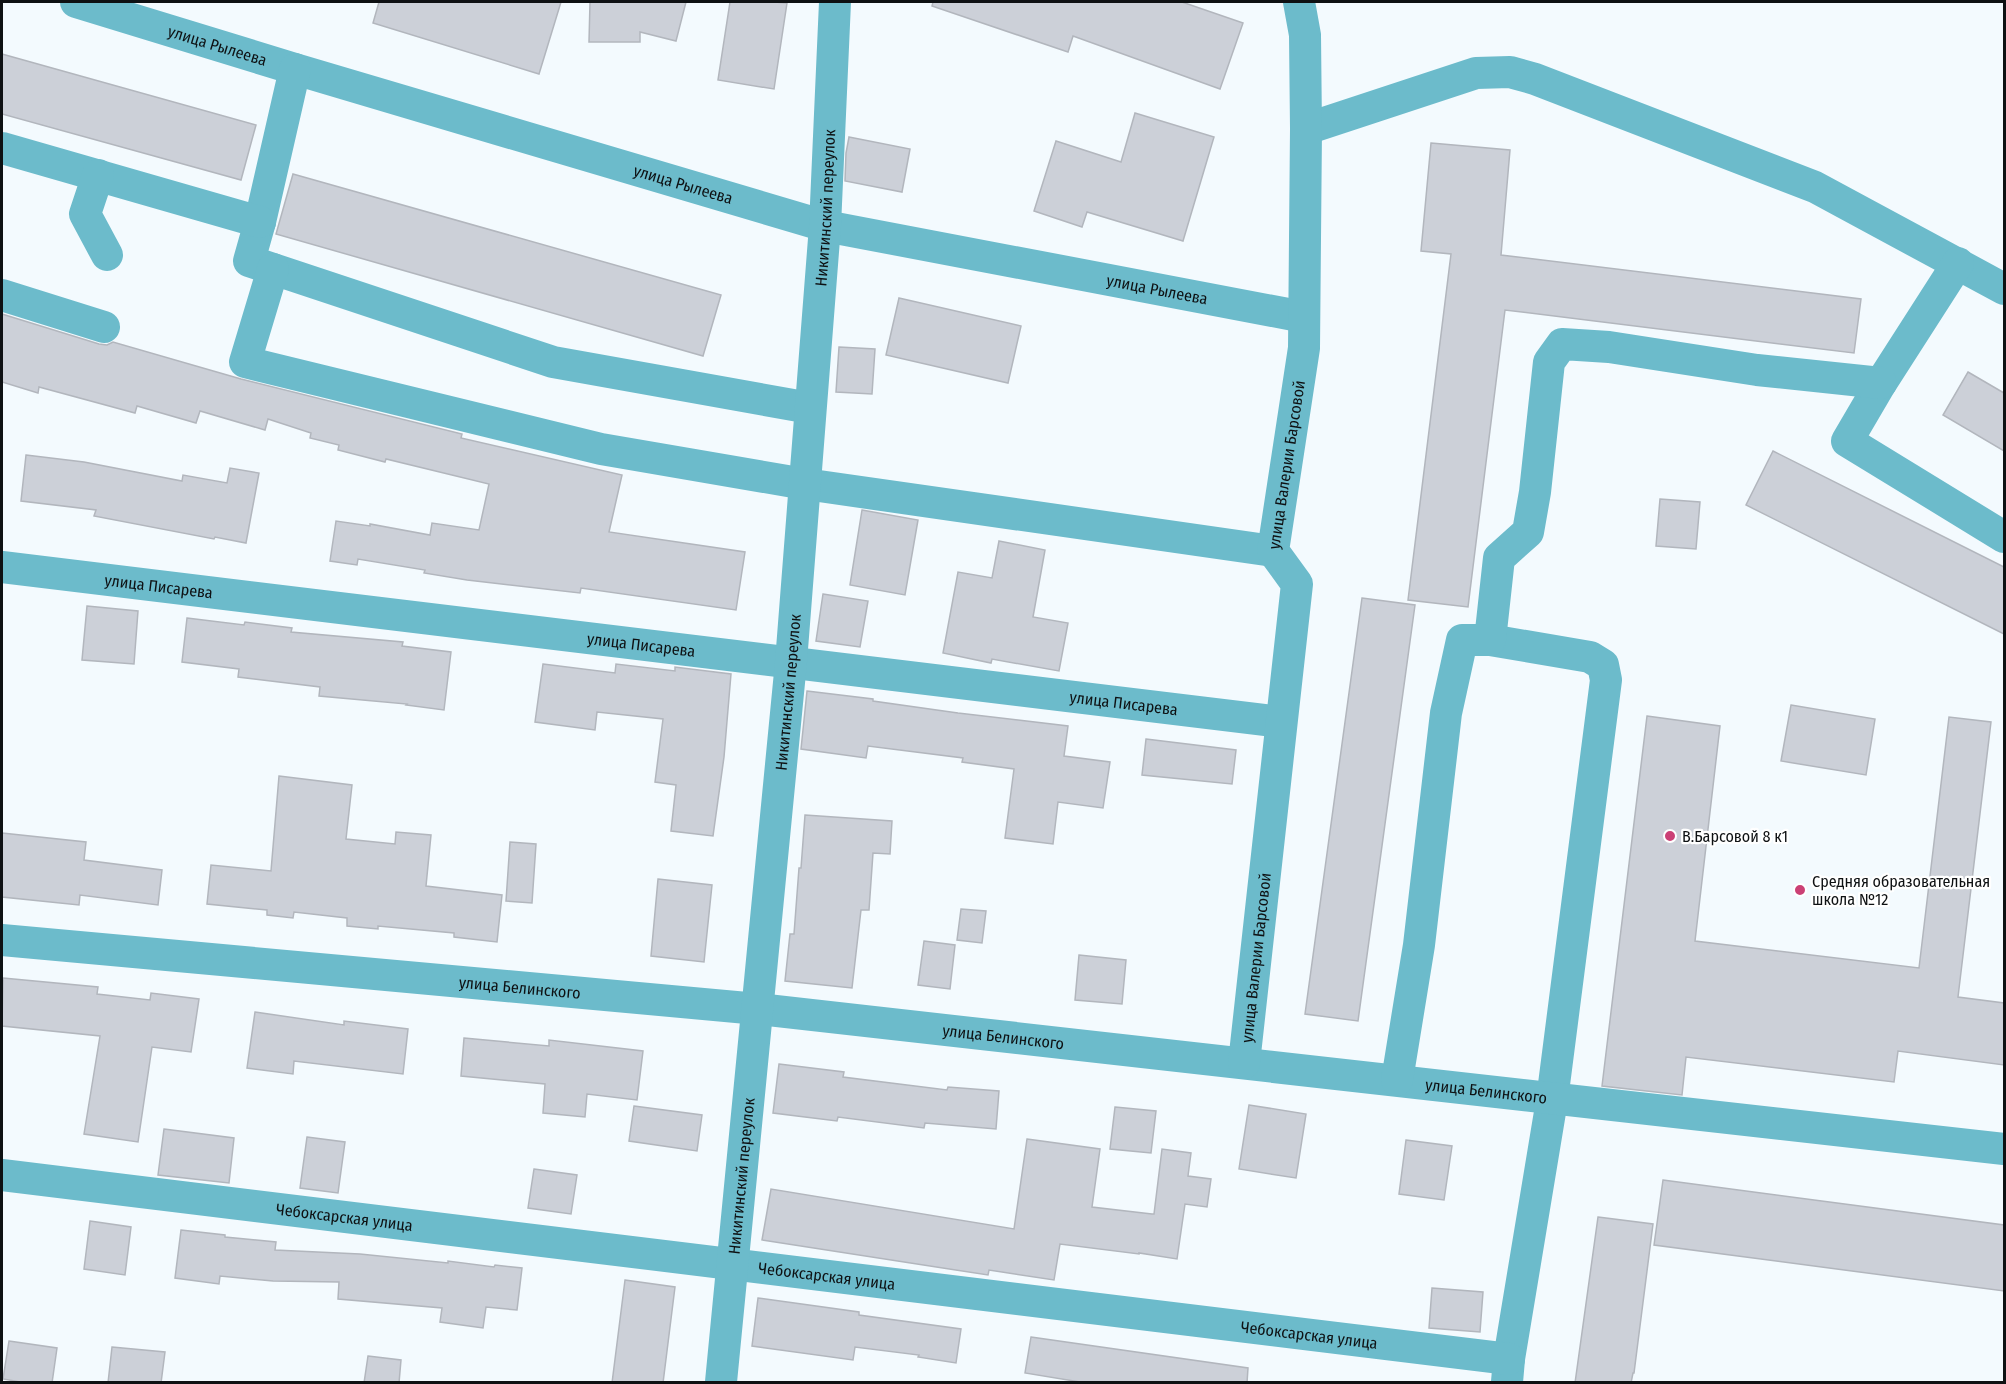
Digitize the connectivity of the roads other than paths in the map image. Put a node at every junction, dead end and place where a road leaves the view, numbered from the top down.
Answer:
1 (76, 2) edge
2 (835, 2) edge
3 (1299, 2) edge
4 (295, 69) junction
5 (1306, 129) junction
6 (2, 148) edge
7 (98, 175) junction
8 (260, 222) junction
9 (825, 226) junction
10 (107, 255) dead end
11 (1958, 263) junction
12 (273, 269) junction
13 (2004, 289) edge
14 (2, 295) edge
15 (1304, 317) junction
16 (104, 327) dead end
17 (1881, 383) junction
18 (810, 408) junction
19 (805, 484) junction
20 (2004, 537) edge
21 (1273, 551) junction
22 (2, 567) edge
23 (1490, 640) junction
24 (790, 662) junction
25 (1281, 722) junction
26 (2, 940) edge
27 (758, 1009) junction
28 (1244, 1063) junction
29 (1397, 1080) junction
30 (1552, 1100) junction
31 (2004, 1149) edge
32 (2, 1175) edge
33 (731, 1264) junction
34 (1508, 1371) edge
35 (721, 1383) edge

1 - 4 street, улица Рылеева
2 - 9 street, Никитинский переулок
3 - 5 street, улица Валерии Барсовой
4 - 8 street
4 - 9 street, улица Рылеева
5 - 11 street
5 - 15 street, улица Валерии Барсовой
6 - 7 street
7 - 8 street
7 - 10 street
8 - 12 street
9 - 15 street, улица Рылеева
9 - 18 street, Никитинский переулок
11 - 13 street
11 - 17 street
12 - 18 street
12 - 19 street
14 - 16 street
15 - 21 street, улица Валерии Барсовой
17 - 20 street
17 - 23 street
18 - 19 street, Никитинский переулок
19 - 21 street
19 - 24 street, Никитинский переулок
21 - 25 street, улица Валерии Барсовой
22 - 24 street, улица Писарева
23 - 29 street
23 - 30 street
24 - 25 street, улица Писарева
24 - 27 street, Никитинский переулок
25 - 28 street, улица Валерии Барсовой
26 - 27 street, улица Белинского
27 - 28 street, улица Белинского
27 - 33 street, Никитинский переулок
28 - 29 street, улица Белинского
29 - 30 street, улица Белинского
30 - 31 street, улица Белинского
30 - 34 street
32 - 33 street, Чебоксарская улица
33 - 34 street, Чебоксарская улица
33 - 35 street, Никитинский переулок

